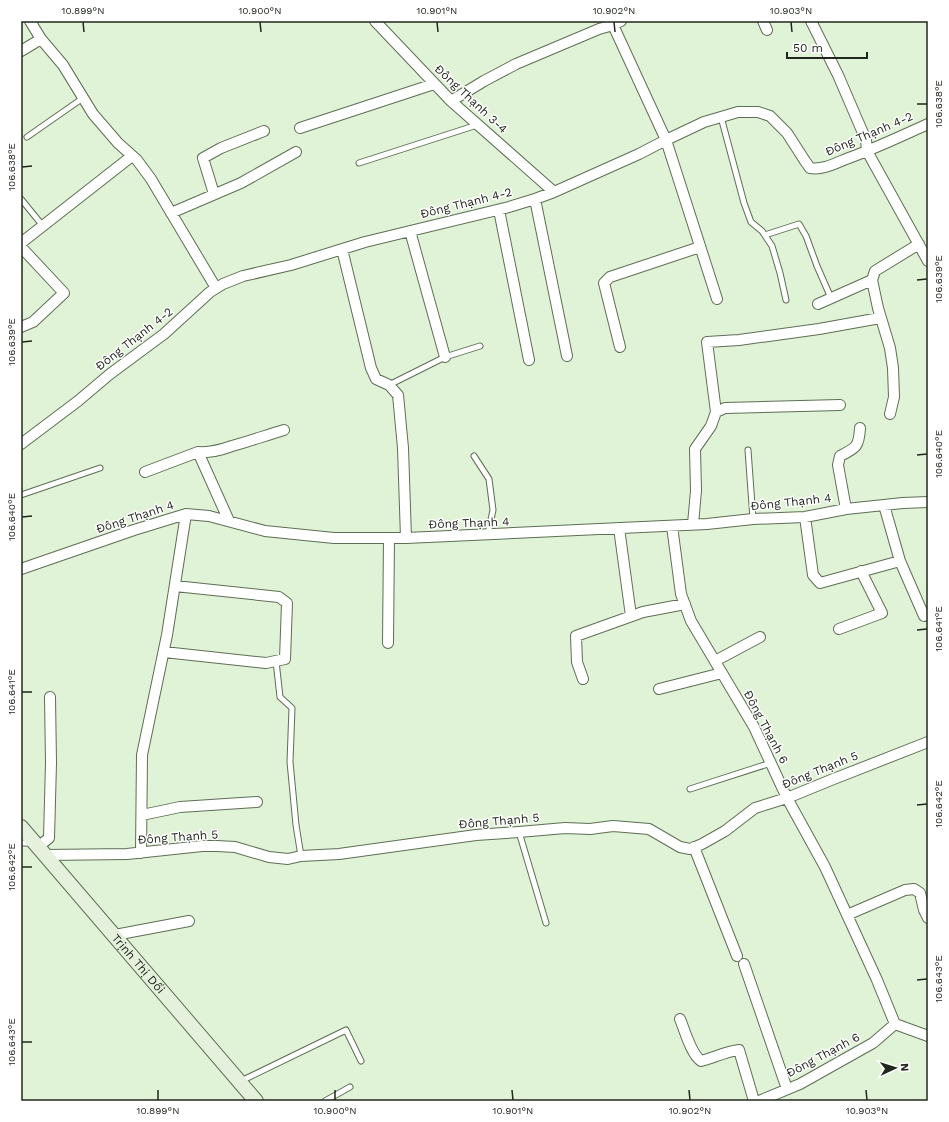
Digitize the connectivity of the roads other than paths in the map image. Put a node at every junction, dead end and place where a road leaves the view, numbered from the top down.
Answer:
1 (30, 21) edge
2 (374, 21) edge
3 (811, 21) edge
4 (617, 23) edge
5 (42, 39) junction
6 (21, 51) edge
7 (434, 84) junction
8 (83, 98) junction
9 (450, 101) junction
10 (721, 117) junction
11 (928, 124) edge
12 (477, 125) junction
13 (300, 128) dead end
14 (264, 131) dead end
15 (28, 137) dead end
16 (666, 140) junction
17 (867, 151) junction
18 (296, 152) dead end
19 (132, 156) junction
20 (358, 163) dead end
21 (554, 192) junction
22 (214, 194) junction
23 (21, 199) edge
24 (535, 199) junction
25 (499, 210) junction
26 (171, 213) junction
27 (43, 226) junction
28 (410, 231) junction
29 (765, 235) junction
30 (21, 243) edge
31 (919, 244) junction
32 (21, 247) edge
33 (700, 247) junction
34 (342, 249) junction
35 (928, 261) edge
36 (872, 280) junction
37 (216, 288) junction
38 (831, 298) junction
39 (717, 299) dead end
40 (786, 300) dead end
41 (818, 304) dead end
42 (880, 318) junction
43 (21, 327) edge
44 (480, 346) dead end
45 (620, 347) dead end
46 (567, 356) dead end
47 (445, 357) junction
48 (528, 360) dead end
49 (389, 385) junction
50 (840, 405) dead end
51 (716, 412) junction
52 (890, 414) dead end
53 (860, 428) dead end
54 (284, 430) dead end
55 (21, 444) edge
56 (748, 450) dead end
57 (198, 452) junction
58 (474, 456) dead end
59 (100, 468) dead end
60 (146, 472) dead end
61 (21, 495) edge
62 (928, 502) edge
63 (884, 505) junction
64 (846, 510) junction
65 (186, 514) junction
66 (805, 516) junction
67 (754, 519) junction
68 (229, 521) junction
69 (693, 524) junction
70 (672, 526) junction
71 (619, 528) junction
72 (488, 535) junction
73 (389, 538) junction
74 (406, 538) junction
75 (900, 561) junction
76 (21, 569) edge
77 (861, 571) junction
78 (175, 586) junction
79 (685, 604) junction
80 (631, 616) junction
81 (924, 616) dead end
82 (839, 629) dead end
83 (760, 637) dead end
84 (388, 643) dead end
85 (164, 652) junction
86 (276, 661) junction
87 (715, 661) junction
88 (722, 672) junction
89 (583, 679) dead end
90 (659, 689) dead end
91 (50, 697) dead end
92 (928, 742) edge
93 (771, 763) junction
94 (690, 789) dead end
95 (787, 798) junction
96 (257, 802) dead end
97 (142, 815) junction
98 (21, 827) edge
99 (519, 832) junction
100 (35, 847) edge
101 (694, 847) junction
102 (141, 853) junction
103 (301, 856) junction
104 (847, 915) junction
105 (928, 918) edge
106 (189, 921) dead end
107 (546, 923) dead end
108 (115, 935) junction
109 (680, 1019) dead end
110 (895, 1024) junction
111 (928, 1036) edge
112 (361, 1061) dead end
113 (240, 1081) junction
114 (350, 1087) dead end
115 (787, 1089) junction
116 (256, 1101) edge
117 (325, 1101) edge
118 (754, 1101) edge
119 (759, 1101) edge

1 - 5 street
2 - 7 street, Đông Thạnh 3-4
3 - 17 street
4 - 9 street
4 - 16 street
5 - 6 street
5 - 8 street
7 - 9 street, Đông Thạnh 3-4
7 - 13 street
8 - 15 lane
8 - 19 street
9 - 12 street, Đông Thạnh 3-4
10 - 16 street, Đông Thạnh 4-2
10 - 17 street, Đông Thạnh 4-2
10 - 29 lane
11 - 17 street, Đông Thạnh 4-2
12 - 20 lane
12 - 21 street, Đông Thạnh 3-4
14 - 22 street
16 - 21 street, Đông Thạnh 4-2
16 - 33 street
17 - 31 street
18 - 22 street
19 - 26 street
19 - 27 street
21 - 24 street, Đông Thạnh 4-2
22 - 26 street
23 - 27 lane
24 - 25 street, Đông Thạnh 4-2
24 - 46 street
25 - 28 street, Đông Thạnh 4-2
25 - 48 street
26 - 37 street
27 - 30 street
28 - 34 street, Đông Thạnh 4-2
28 - 47 street
29 - 38 lane
29 - 40 lane
31 - 35 street
31 - 36 street
32 - 43 street
33 - 39 street
33 - 45 street
34 - 37 street, Đông Thạnh 4-2
34 - 49 street
36 - 38 street
36 - 42 street
37 - 55 street, Đông Thạnh 4-2
38 - 41 street
42 - 51 street
42 - 52 street
44 - 47 lane
47 - 49 lane
49 - 74 street
50 - 51 street
51 - 69 street
53 - 64 street
54 - 57 street
56 - 67 lane
57 - 60 street
57 - 68 street
58 - 72 lane
59 - 61 lane
62 - 63 street, Đông Thạnh 4
63 - 64 street, Đông Thạnh 4
63 - 75 street
64 - 66 street, Đông Thạnh 4
65 - 68 street, Đông Thạnh 4
65 - 76 street, Đông Thạnh 4
65 - 78 street
66 - 67 street, Đông Thạnh 4
66 - 77 street
67 - 69 street, Đông Thạnh 4
68 - 73 street, Đông Thạnh 4
69 - 70 street, Đông Thạnh 4
70 - 71 street, Đông Thạnh 4
70 - 79 street, Đông Thạnh 6
71 - 72 street, Đông Thạnh 4
71 - 80 street
72 - 74 street, Đông Thạnh 4
73 - 74 street, Đông Thạnh 4
73 - 84 street
75 - 77 street
75 - 81 street
77 - 82 street
78 - 85 street
78 - 86 street
79 - 80 street
79 - 87 street, Đông Thạnh 6
80 - 89 street
83 - 87 street
85 - 86 street
85 - 97 street
86 - 103 lane
87 - 88 street, Đông Thạnh 6
88 - 90 street
88 - 93 street, Đông Thạnh 6
91 - 100 street
92 - 95 street, Đông Thạnh 5
93 - 94 lane
93 - 95 street, Đông Thạnh 6
95 - 101 street, Đông Thạnh 5
95 - 104 street, Đông Thạnh 6
96 - 97 street
97 - 102 street
98 - 100 main road, Trịnh Thị Dối
99 - 101 street, Đông Thạnh 5
99 - 103 street, Đông Thạnh 5
99 - 107 lane
100 - 102 street, Đông Thạnh 5
100 - 108 main road, Trịnh Thị Dối
101 - 115 street
102 - 103 street, Đông Thạnh 5
104 - 105 street
104 - 110 street, Đông Thạnh 6
106 - 108 street
108 - 113 main road, Trịnh Thị Dối
109 - 118 street
110 - 111 street
110 - 115 street, Đông Thạnh 6
112 - 113 lane
113 - 116 main road, Trịnh Thị Dối
114 - 117 lane
115 - 119 street, Đông Thạnh 6

